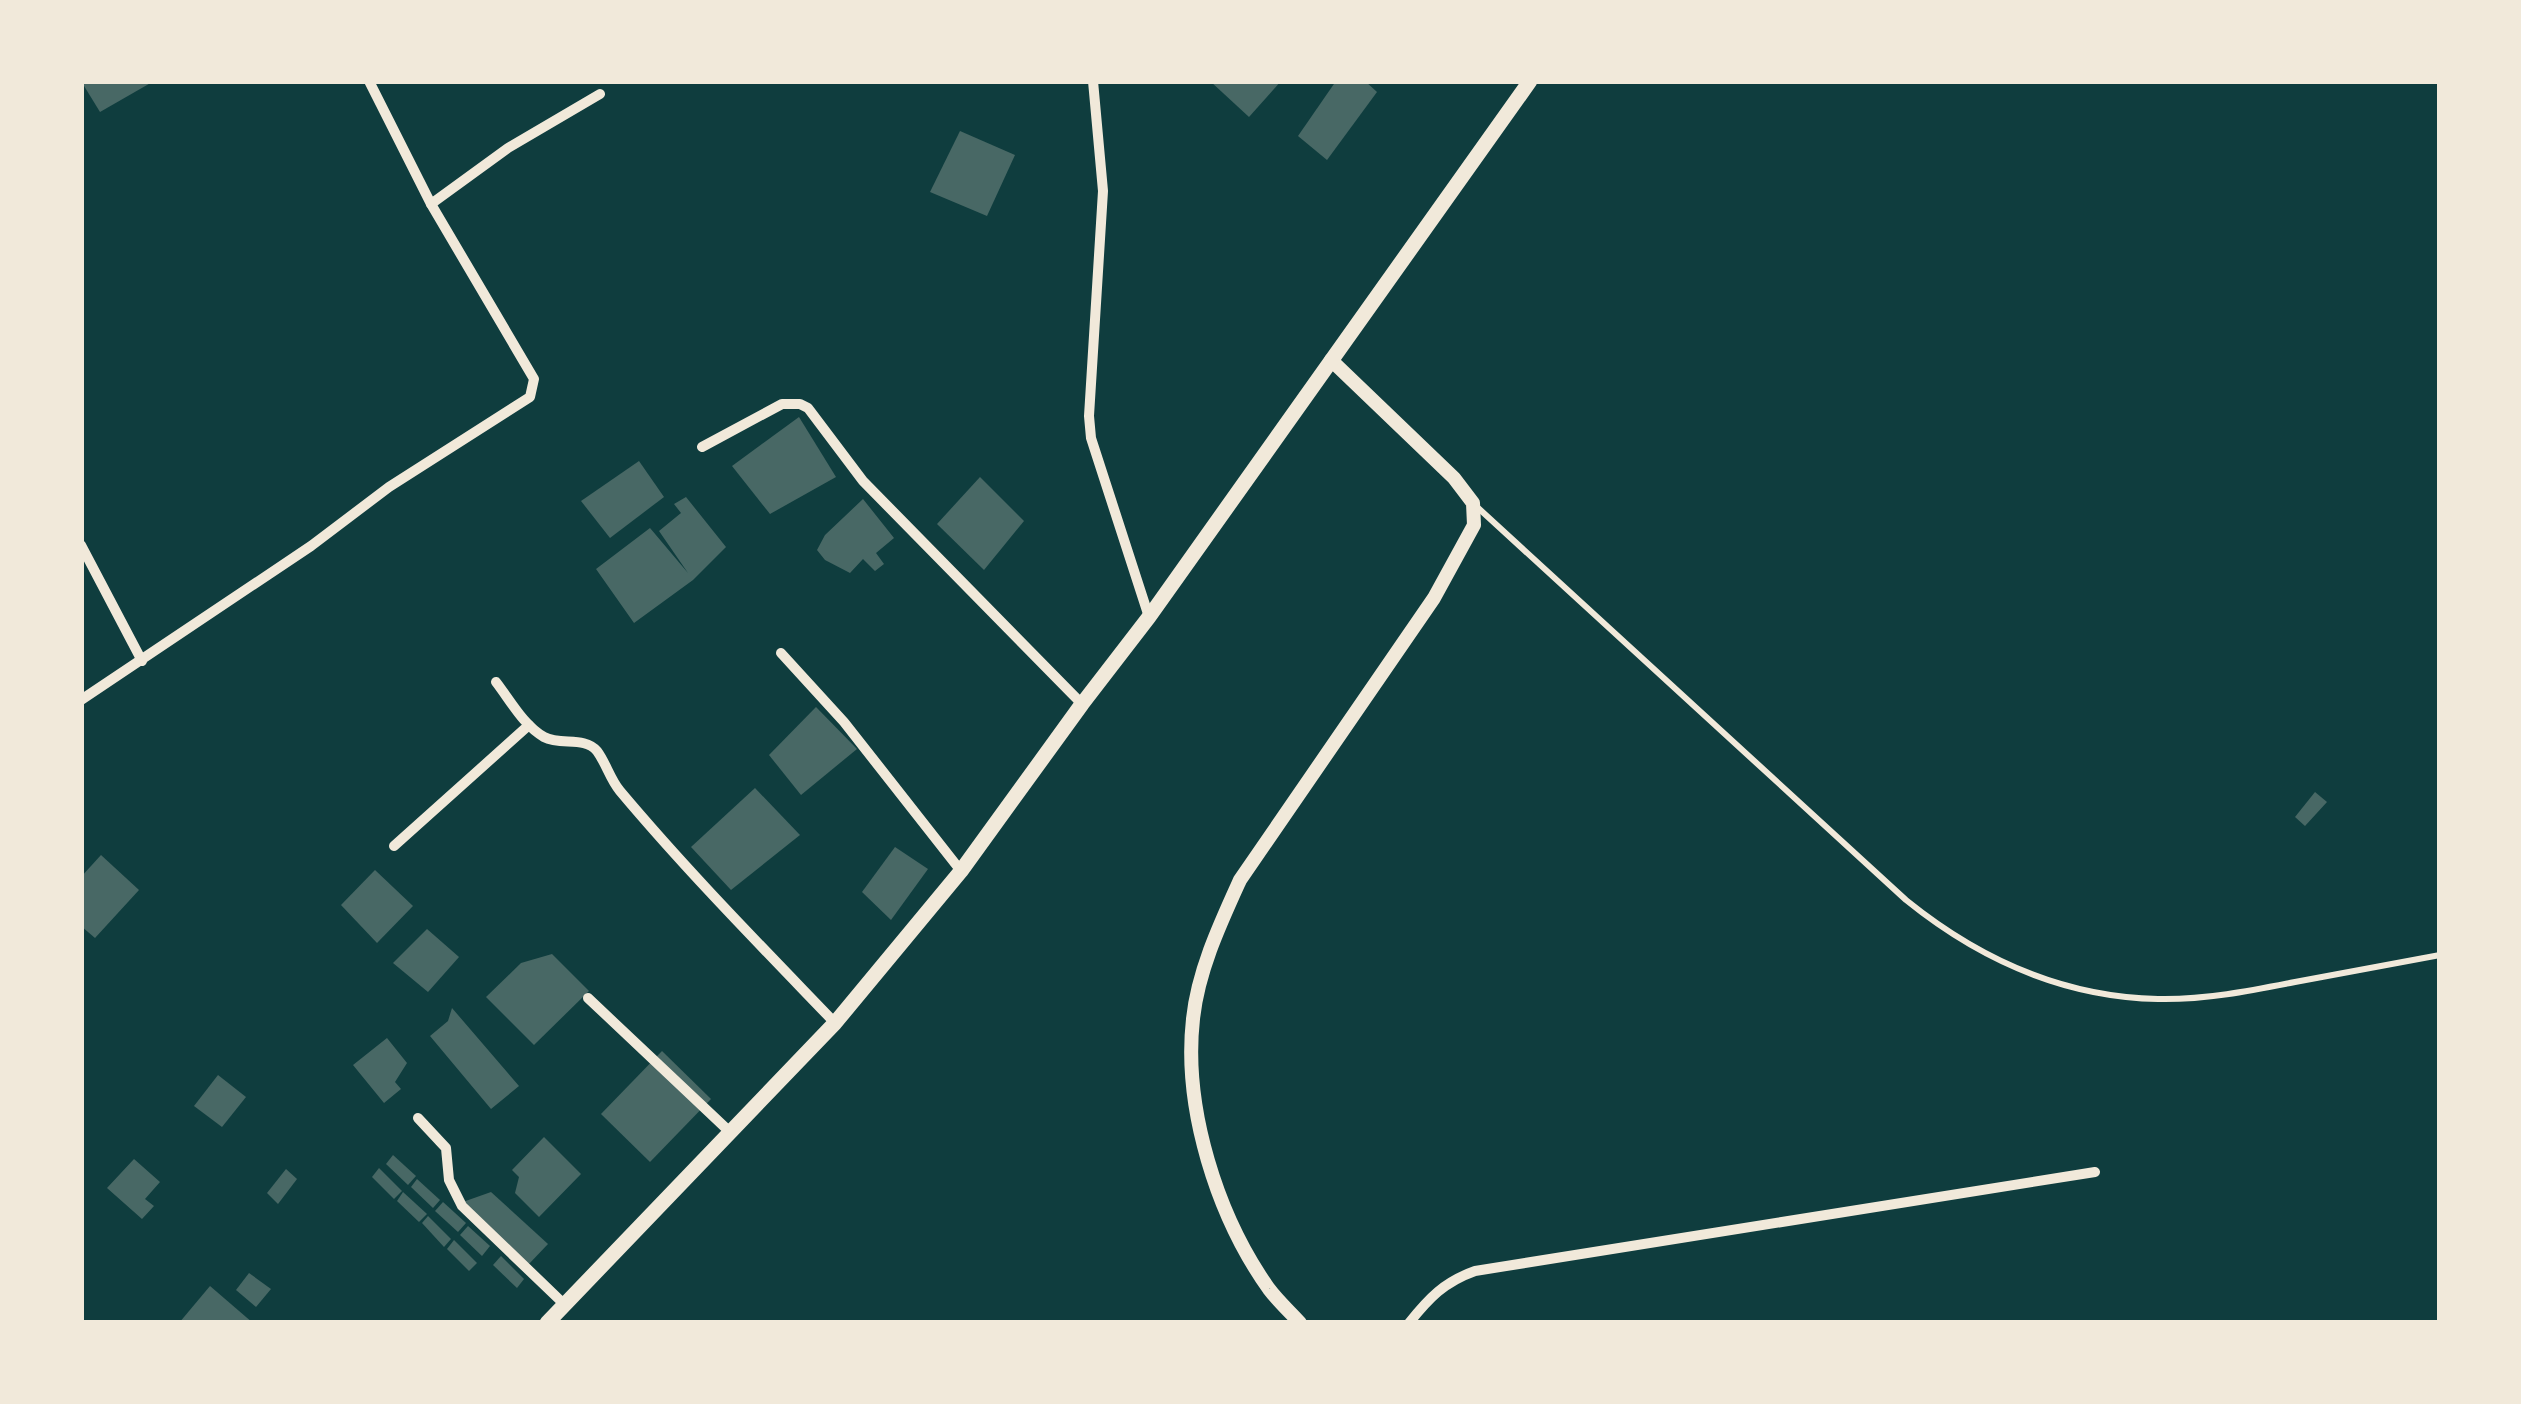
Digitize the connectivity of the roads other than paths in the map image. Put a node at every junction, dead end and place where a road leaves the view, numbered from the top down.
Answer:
1 (369, 81) edge
2 (1093, 81) edge
3 (1530, 81) edge
4 (600, 94) dead end
5 (431, 204) junction
6 (1331, 360) junction
7 (702, 447) dead end
8 (1473, 503) junction
9 (81, 545) edge
10 (1149, 617) junction
11 (781, 653) dead end
12 (142, 661) junction
13 (496, 682) dead end
14 (81, 700) edge
15 (1082, 704) junction
16 (529, 724) junction
17 (394, 846) dead end
18 (962, 871) junction
19 (2440, 955) edge
20 (588, 998) dead end
21 (836, 1023) junction
22 (418, 1118) dead end
23 (731, 1133) junction
24 (2096, 1172) dead end
25 (565, 1305) junction
26 (547, 1323) edge
27 (1300, 1323) edge
28 (1409, 1323) edge

1 - 5 street
2 - 10 street
3 - 6 main road
4 - 5 street
5 - 12 street
6 - 8 street
6 - 10 main road
7 - 15 street
8 - 19 lane
8 - 27 street
9 - 12 street
10 - 15 main road
11 - 18 street
12 - 14 street
13 - 16 street
15 - 18 main road
16 - 17 street
16 - 21 street
18 - 21 main road
20 - 23 street
21 - 23 main road
22 - 25 street
23 - 25 main road
24 - 28 street
25 - 26 main road

